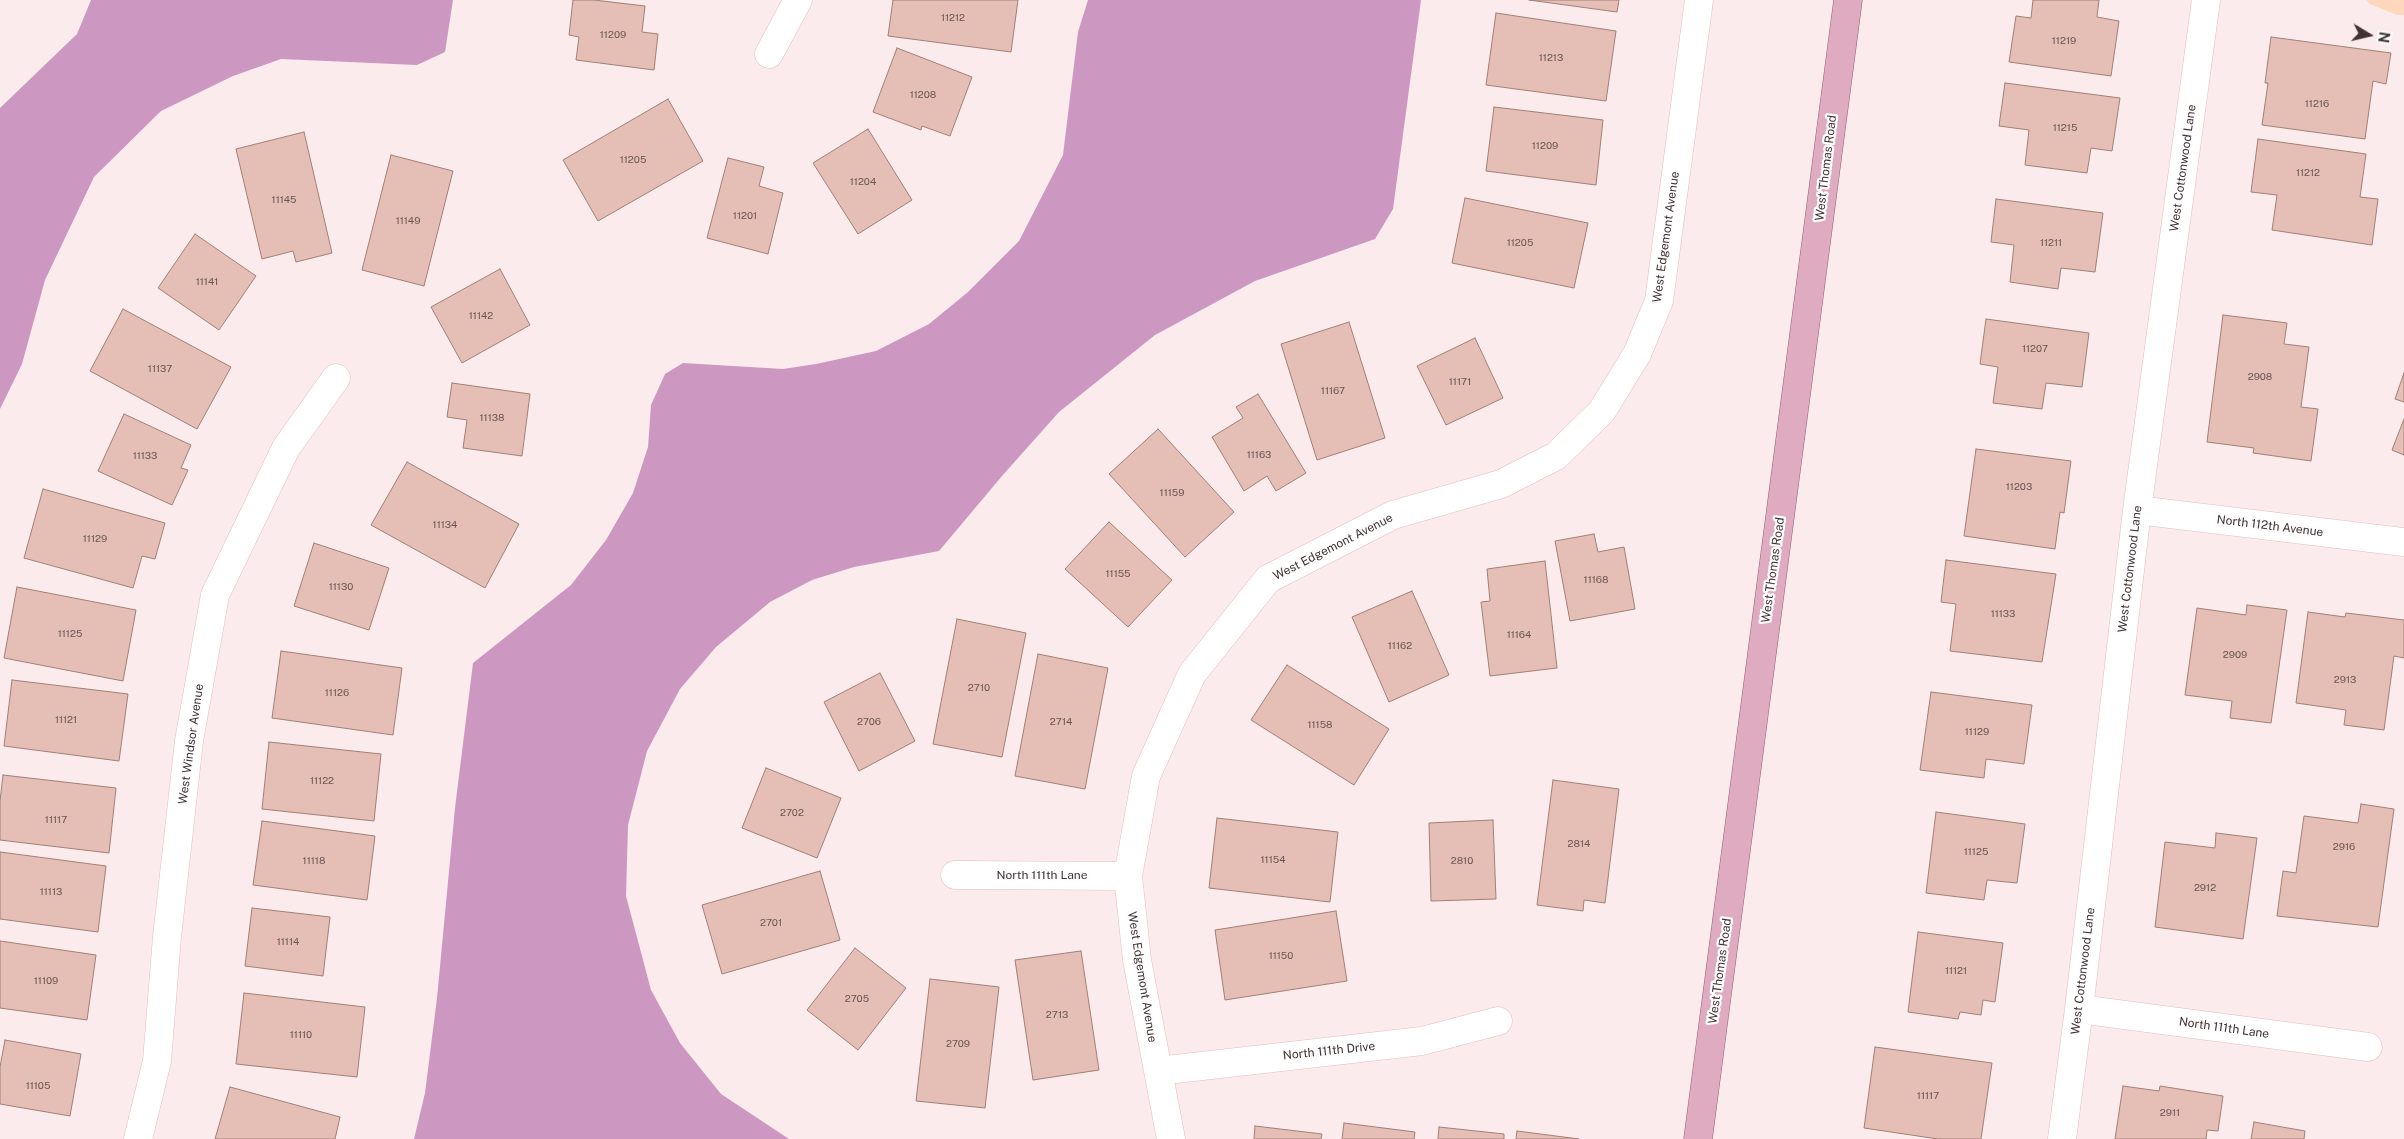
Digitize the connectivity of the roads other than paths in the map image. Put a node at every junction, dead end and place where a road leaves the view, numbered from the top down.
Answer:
1 (798, 0) edge
2 (1699, 0) edge
3 (1848, 0) edge
4 (2206, 0) edge
5 (769, 54) dead end
6 (336, 378) dead end
7 (2137, 510) junction
8 (2404, 542) edge
9 (955, 875) dead end
10 (1128, 876) junction
11 (2079, 1009) junction
12 (1498, 1021) dead end
13 (2368, 1048) dead end
14 (1158, 1071) junction
15 (138, 1139) edge
16 (1171, 1139) edge
17 (1698, 1139) edge
18 (2062, 1139) edge

1 - 5 street
2 - 10 street, West Edgemont Avenue
3 - 17 main road, West Thomas Road
4 - 7 street, West Cottonwood Lane
6 - 15 street, West Windsor Avenue
7 - 8 street, North 112th Avenue
7 - 11 street, West Cottonwood Lane
9 - 10 street, North 111th Lane
10 - 14 street, West Edgemont Avenue
11 - 13 street, North 111th Lane
11 - 18 street, West Cottonwood Lane
12 - 14 street, North 111th Drive
14 - 16 street, West Edgemont Avenue

